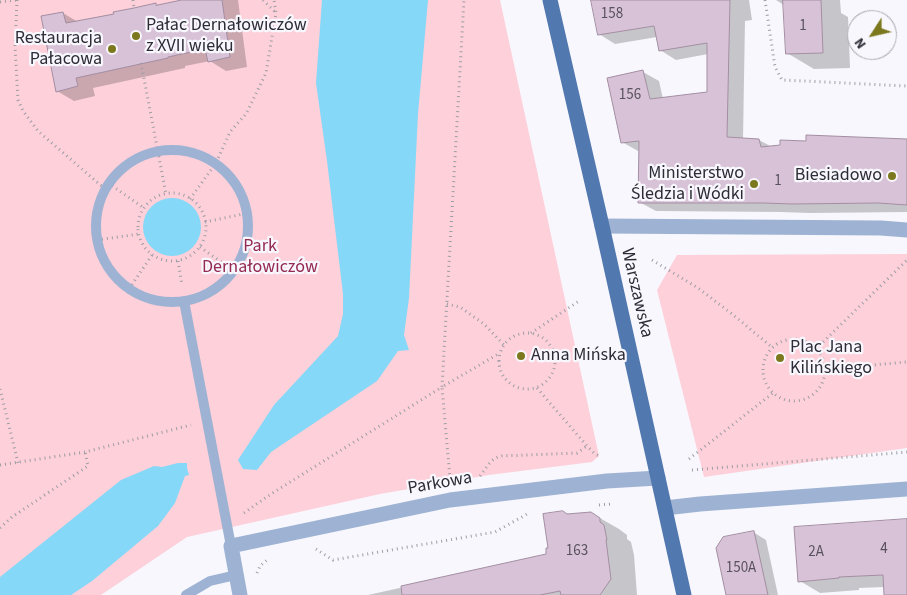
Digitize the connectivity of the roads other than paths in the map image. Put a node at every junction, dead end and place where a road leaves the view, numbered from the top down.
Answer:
1 (550, 0) edge
2 (602, 226) junction
3 (907, 230) edge
4 (184, 301) junction
5 (658, 478) junction
6 (907, 489) edge
7 (665, 508) junction
8 (230, 546) junction
9 (236, 575) junction
10 (186, 595) edge
11 (240, 595) edge
12 (684, 595) edge

1 - 2 main road, Warszawska
2 - 3 street
2 - 5 main road, Warszawska
4 - 4 lane
4 - 8 lane
5 - 7 main road, Warszawska
5 - 8 street, Parkowa
6 - 7 street
7 - 12 main road, Warszawska
8 - 9 street
9 - 10 lane
9 - 11 street

